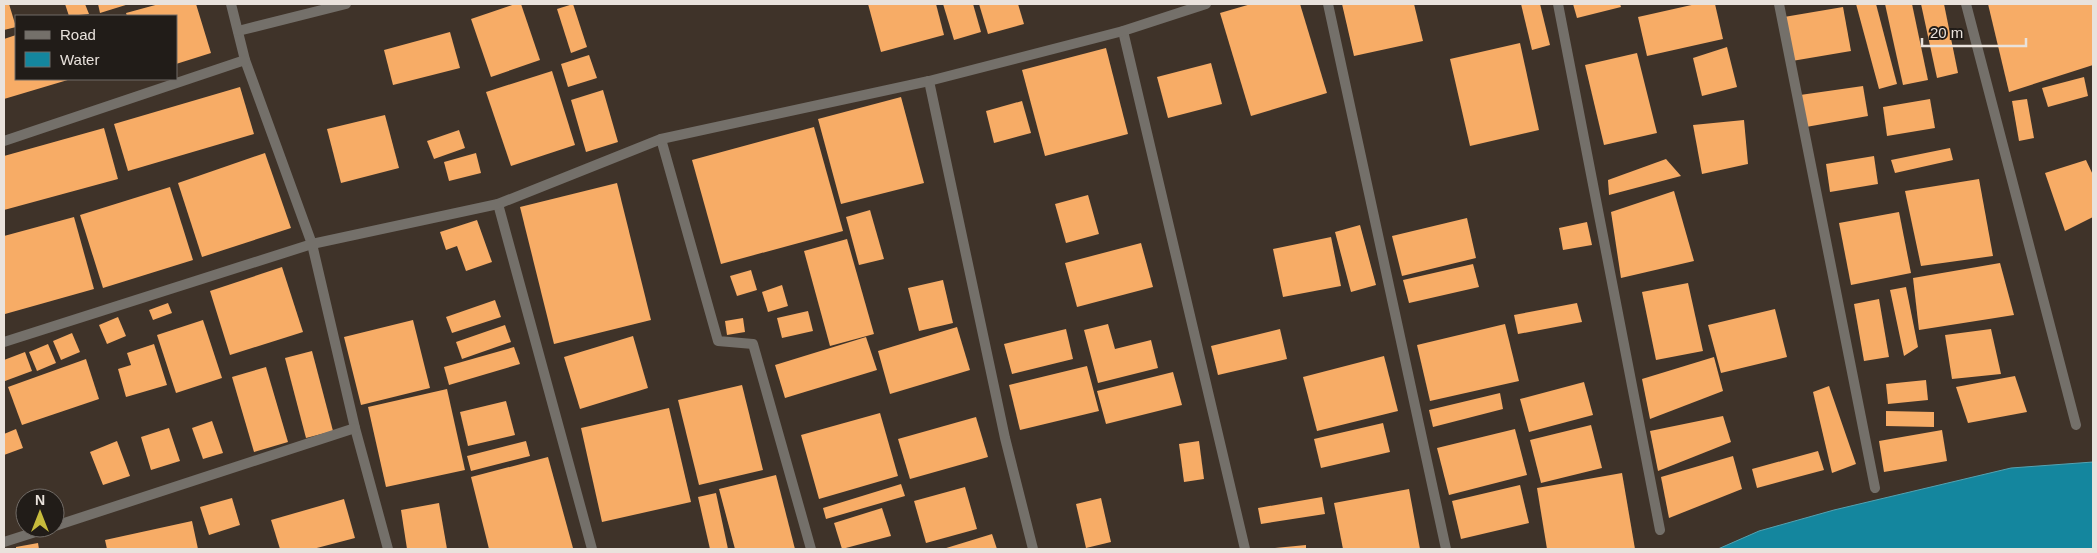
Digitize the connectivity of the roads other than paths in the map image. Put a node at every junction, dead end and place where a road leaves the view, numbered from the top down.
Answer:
1 (231, 4) edge
2 (346, 4) edge
3 (1206, 4) edge
4 (1328, 4) edge
5 (1558, 4) edge
6 (1779, 4) edge
7 (1966, 4) edge
8 (238, 31) junction
9 (1124, 31) junction
10 (245, 60) junction
11 (929, 81) junction
12 (661, 139) junction
13 (4, 141) edge
14 (498, 204) junction
15 (312, 244) junction
16 (4, 342) edge
17 (2076, 426) dead end
18 (355, 428) junction
19 (1875, 488) dead end
20 (65, 523) edge
21 (1660, 530) dead end
22 (17, 538) edge
23 (4, 542) edge
24 (388, 549) edge
25 (592, 549) edge
26 (811, 549) edge
27 (1033, 549) edge
28 (1245, 549) edge
29 (1446, 549) edge

1 - 8 street
2 - 8 street
3 - 9 street
4 - 29 street
5 - 21 street
6 - 19 street
7 - 17 street
8 - 10 street
9 - 11 street
9 - 28 street
10 - 13 street
10 - 15 street
11 - 12 street
11 - 27 street
12 - 14 street
12 - 26 street
14 - 15 street
14 - 25 street
15 - 16 street
15 - 18 street
18 - 20 street
18 - 24 street
22 - 23 street

